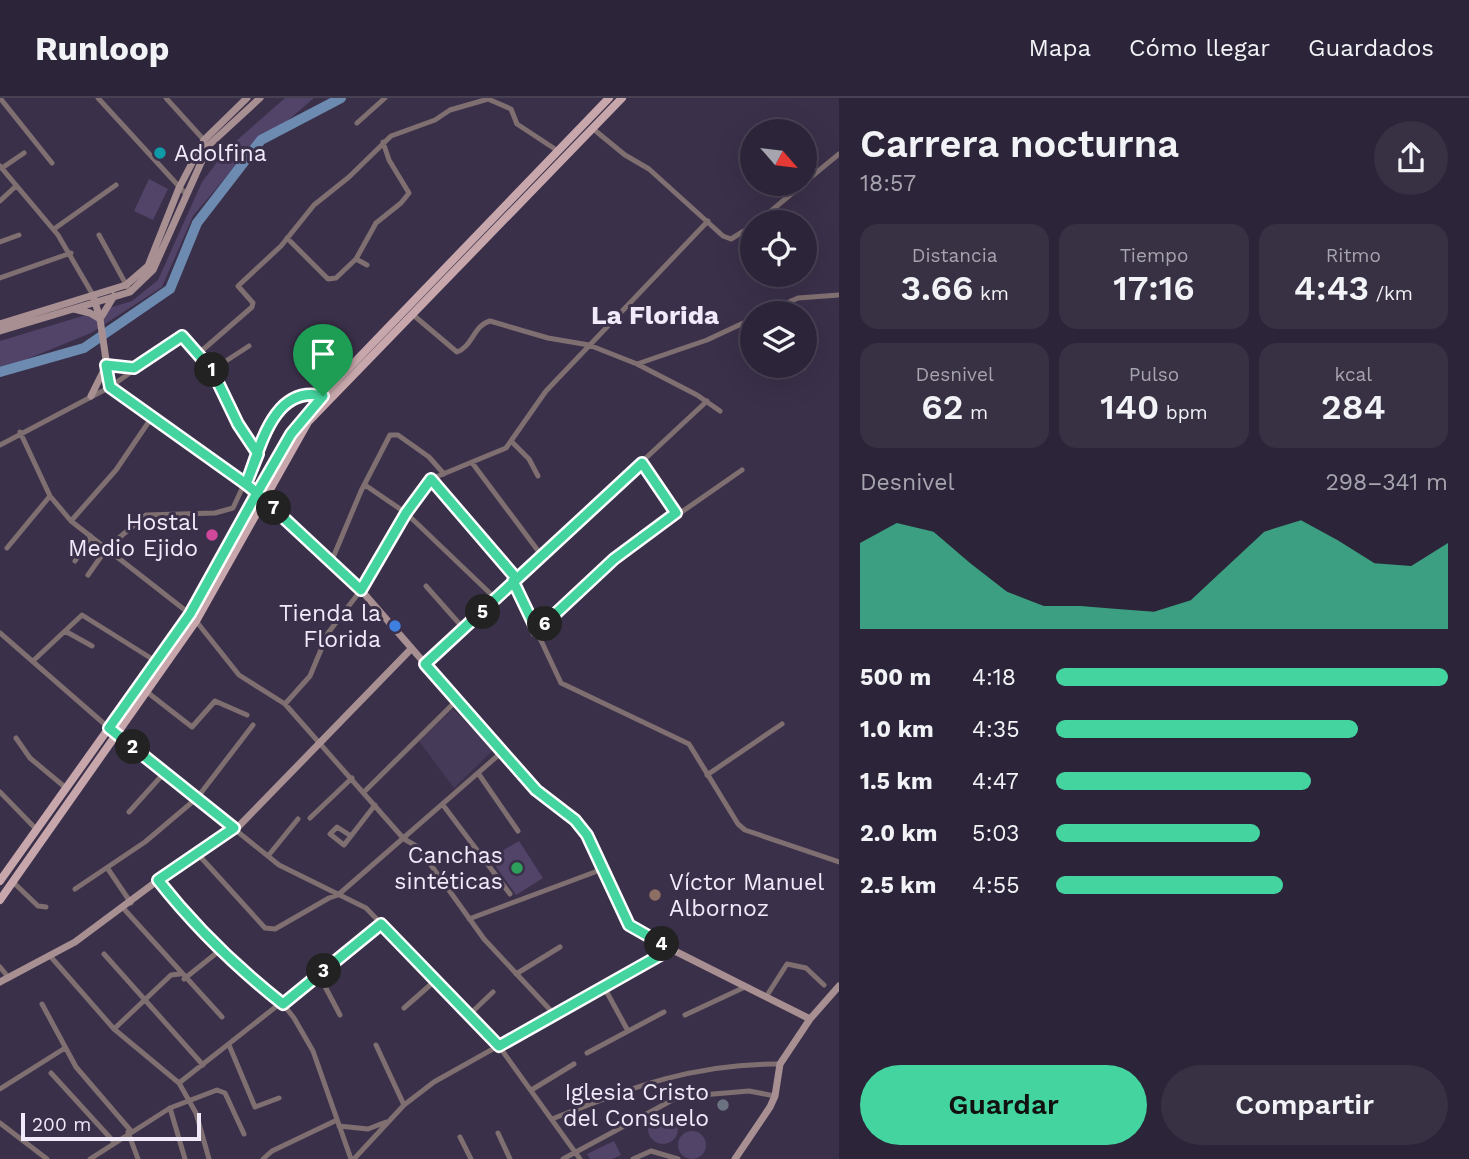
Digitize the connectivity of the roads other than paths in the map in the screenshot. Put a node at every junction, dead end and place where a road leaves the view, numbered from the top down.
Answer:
1 (0, 98) edge
2 (98, 98) edge
3 (166, 98) edge
4 (247, 98) edge
5 (260, 98) edge
6 (385, 98) edge
7 (609, 98) edge
8 (622, 98) edge
9 (488, 99) edge
10 (357, 123) dead end
11 (592, 128) junction
12 (204, 140) junction
13 (383, 142) junction
14 (559, 151) junction
15 (24, 153) dead end
16 (839, 154) edge
17 (52, 163) dead end
18 (1, 167) edge
19 (817, 172) edge
20 (116, 185) dead end
21 (16, 186) junction
22 (182, 191) junction
23 (789, 196) edge
24 (0, 201) edge
25 (772, 210) edge
26 (708, 221) junction
27 (54, 229) junction
28 (740, 233) edge
29 (19, 235) dead end
30 (99, 235) dead end
31 (287, 238) junction
32 (0, 242) edge
33 (71, 253) junction
34 (356, 259) junction
35 (367, 265) dead end
36 (0, 278) edge
37 (128, 288) junction
38 (839, 295) edge
39 (114, 296) junction
40 (94, 298) junction
41 (792, 301) edge
42 (71, 309) junction
43 (412, 314) junction
44 (100, 320) junction
45 (0, 324) edge
46 (740, 325) edge
47 (0, 331) edge
48 (589, 345) junction
49 (249, 346) dead end
50 (198, 354) junction
51 (636, 363) junction
52 (106, 365) junction
53 (134, 368) junction
54 (212, 370) junction
55 (110, 387) junction
56 (91, 396) junction
57 (323, 396) junction
58 (707, 401) junction
59 (720, 411) dead end
60 (152, 417) junction
61 (20, 432) junction
62 (511, 440) junction
63 (0, 444) edge
64 (258, 454) junction
65 (642, 463) junction
66 (473, 464) junction
67 (742, 470) dead end
68 (444, 474) junction
69 (538, 477) dead end
70 (431, 479) junction
71 (246, 484) junction
72 (365, 485) junction
73 (50, 496) junction
74 (261, 496) junction
75 (406, 513) junction
76 (676, 513) junction
77 (71, 521) junction
78 (91, 536) junction
79 (7, 548) dead end
80 (107, 548) junction
81 (542, 555) junction
82 (332, 560) junction
83 (75, 561) dead end
84 (88, 575) dead end
85 (515, 579) junction
86 (426, 586) dead end
87 (361, 590) junction
88 (496, 599) junction
89 (190, 614) junction
90 (197, 621) junction
91 (464, 629) junction
92 (65, 631) junction
93 (537, 631) junction
94 (0, 634) edge
95 (92, 646) dead end
96 (411, 649) junction
97 (34, 660) junction
98 (157, 662) junction
99 (425, 664) junction
100 (147, 692) junction
101 (457, 699) junction
102 (285, 704) junction
103 (247, 715) dead end
104 (782, 724) dead end
105 (253, 725) dead end
106 (112, 731) junction
107 (16, 738) dead end
108 (320, 741) junction
109 (502, 751) junction
110 (165, 772) junction
111 (478, 773) junction
112 (708, 775) junction
113 (352, 778) junction
114 (66, 788) junction
115 (0, 792) edge
116 (364, 792) junction
117 (197, 798) junction
118 (375, 805) junction
119 (443, 805) junction
120 (129, 812) dead end
121 (310, 818) dead end
122 (298, 819) dead end
123 (234, 828) junction
124 (37, 830) junction
125 (518, 831) dead end
126 (351, 836) dead end
127 (404, 839) junction
128 (196, 852) junction
129 (268, 856) junction
130 (839, 862) edge
131 (108, 869) junction
132 (603, 869) junction
133 (158, 880) junction
134 (0, 881) edge
135 (13, 881) junction
136 (75, 890) dead end
137 (510, 894) dead end
138 (338, 895) junction
139 (0, 900) edge
140 (131, 903) junction
141 (46, 907) dead end
142 (124, 909) junction
143 (469, 919) junction
144 (381, 924) junction
145 (560, 947) dead end
146 (671, 949) junction
147 (219, 951) junction
148 (104, 954) dead end
149 (51, 957) junction
150 (0, 967) edge
151 (516, 974) junction
152 (319, 975) junction
153 (182, 976) junction
154 (9, 978) junction
155 (437, 979) junction
156 (0, 982) edge
157 (824, 985) dead end
158 (745, 986) junction
159 (839, 986) edge
160 (604, 987) junction
161 (493, 992) dead end
162 (766, 997) junction
163 (145, 999) junction
164 (42, 1004) dead end
165 (283, 1004) junction
166 (404, 1008) dead end
167 (664, 1012) dead end
168 (470, 1014) junction
169 (554, 1014) junction
170 (340, 1015) dead end
171 (685, 1015) dead end
172 (222, 1017) dead end
173 (810, 1019) junction
174 (114, 1029) junction
175 (628, 1031) junction
176 (229, 1045) junction
177 (376, 1045) dead end
178 (499, 1046) junction
179 (65, 1048) junction
180 (587, 1053) dead end
181 (574, 1064) dead end
182 (780, 1064) junction
183 (203, 1065) junction
184 (51, 1073) dead end
185 (179, 1083) junction
186 (0, 1089) edge
187 (533, 1089) junction
188 (775, 1096) junction
189 (279, 1098) dead end
190 (188, 1100) junction
191 (404, 1105) junction
192 (170, 1108) junction
193 (552, 1119) junction
194 (388, 1121) junction
195 (0, 1123) edge
196 (338, 1123) junction
197 (130, 1131) junction
198 (498, 1133) dead end
199 (244, 1134) dead end
200 (460, 1137) dead end
201 (114, 1142) junction
202 (578, 1156) edge
203 (263, 1158) edge
204 (47, 1159) edge
205 (90, 1159) edge
206 (138, 1159) edge
207 (185, 1159) edge
208 (209, 1159) edge
209 (353, 1159) edge
210 (471, 1159) edge
211 (510, 1159) edge
212 (563, 1159) edge
213 (634, 1159) edge
214 (678, 1159) edge
215 (735, 1159) edge

1 - 17 street
2 - 22 street
3 - 12 street
4 - 12 street
5 - 22 street
6 - 10 street
7 - 14 main road
8 - 11 main road
9 - 13 street
9 - 14 street
11 - 26 street
11 - 43 main road
12 - 22 street
13 - 31 street
13 - 34 street
14 - 57 main road
15 - 18 street
16 - 19 street
18 - 21 street
20 - 27 street
21 - 24 street
21 - 27 street
22 - 37 street
23 - 25 street
26 - 28 street
26 - 48 street
27 - 33 street
29 - 32 street
30 - 37 street
31 - 34 street
31 - 50 street
33 - 36 street
33 - 40 street
34 - 35 street
37 - 39 street
37 - 40 street
38 - 41 street
39 - 40 street
39 - 44 street
40 - 42 street
40 - 44 street
40 - 45 street
42 - 44 street
42 - 47 street
43 - 48 street
43 - 74 main road
44 - 52 street
46 - 51 street
48 - 51 street
48 - 62 street
49 - 54 street
50 - 53 street
50 - 54 street
51 - 58 street
52 - 53 street
52 - 55 street
52 - 56 street
53 - 55 street
54 - 64 street
55 - 56 street
55 - 60 street
56 - 61 street
57 - 64 street
57 - 74 main road
58 - 59 street
58 - 65 street
60 - 71 street
60 - 77 street
61 - 63 street
61 - 73 street
62 - 66 street
62 - 69 street
64 - 71 street
65 - 76 street
65 - 81 street
66 - 68 street
66 - 81 street
67 - 76 street
68 - 70 street
68 - 72 street
70 - 75 street
70 - 85 street
71 - 74 street
71 - 80 street
72 - 75 street
72 - 82 street
73 - 77 street
73 - 79 street
74 - 82 street
74 - 89 main road
74 - 90 main road
75 - 87 street
75 - 88 street
76 - 93 street
77 - 78 street
78 - 80 street
78 - 83 street
80 - 84 street
80 - 89 street
81 - 85 street
82 - 87 street
85 - 88 street
85 - 93 street
86 - 91 street
87 - 96 street
87 - 102 street
88 - 91 street
89 - 98 main road
90 - 100 main road
90 - 102 street
91 - 99 street
92 - 95 street
92 - 97 street
92 - 98 street
93 - 112 street
94 - 97 street
96 - 99 street
96 - 108 street
97 - 106 street
98 - 106 main road
99 - 101 street
100 - 103 street
100 - 106 main road
101 - 109 street
101 - 116 street
102 - 108 street
104 - 112 street
105 - 117 street
106 - 110 street
106 - 114 main road
106 - 135 main road
107 - 114 street
108 - 113 street
108 - 123 street
109 - 111 street
109 - 132 street
110 - 117 street
110 - 120 street
111 - 119 street
111 - 125 street
112 - 130 street
113 - 116 street
113 - 121 street
114 - 124 main road
115 - 124 street
116 - 118 street
117 - 123 street
117 - 131 street
118 - 126 street
118 - 127 street
119 - 127 street
119 - 137 street
122 - 129 street
123 - 128 street
123 - 129 street
124 - 134 main road
127 - 138 street
127 - 143 street
128 - 133 street
128 - 138 street
129 - 138 street
131 - 136 street
131 - 140 street
132 - 143 street
132 - 146 street
133 - 140 street
133 - 147 street
135 - 139 main road
135 - 141 street
138 - 144 street
140 - 142 street
142 - 149 street
142 - 153 street
143 - 151 street
144 - 152 street
144 - 155 street
145 - 151 street
146 - 158 street
146 - 160 street
147 - 153 street
147 - 165 street
148 - 163 street
149 - 154 street
149 - 174 street
150 - 154 street
151 - 169 street
152 - 165 street
152 - 170 street
153 - 163 street
153 - 172 street
154 - 156 street
155 - 166 street
155 - 168 street
157 - 162 street
158 - 162 street
158 - 171 street
159 - 173 street
160 - 169 street
160 - 175 street
161 - 168 street
162 - 173 street
163 - 174 street
163 - 183 street
164 - 179 street
165 - 176 street
165 - 196 street
167 - 175 street
168 - 178 street
169 - 178 street
173 - 182 street
174 - 185 street
175 - 180 street
176 - 183 street
176 - 189 street
177 - 191 street
178 - 187 street
178 - 191 street
179 - 186 street
179 - 197 street
181 - 187 street
182 - 188 street
182 - 193 street
183 - 185 street
184 - 201 street
185 - 190 street
187 - 193 street
188 - 202 street
188 - 215 street
190 - 192 street
190 - 199 street
190 - 208 street
191 - 194 street
192 - 197 street
192 - 207 street
193 - 202 street
194 - 196 street
194 - 209 street
195 - 204 street
196 - 203 street
196 - 209 street
197 - 201 street
197 - 206 street
198 - 211 street
200 - 210 street
201 - 205 street
202 - 212 street
213 - 214 street

